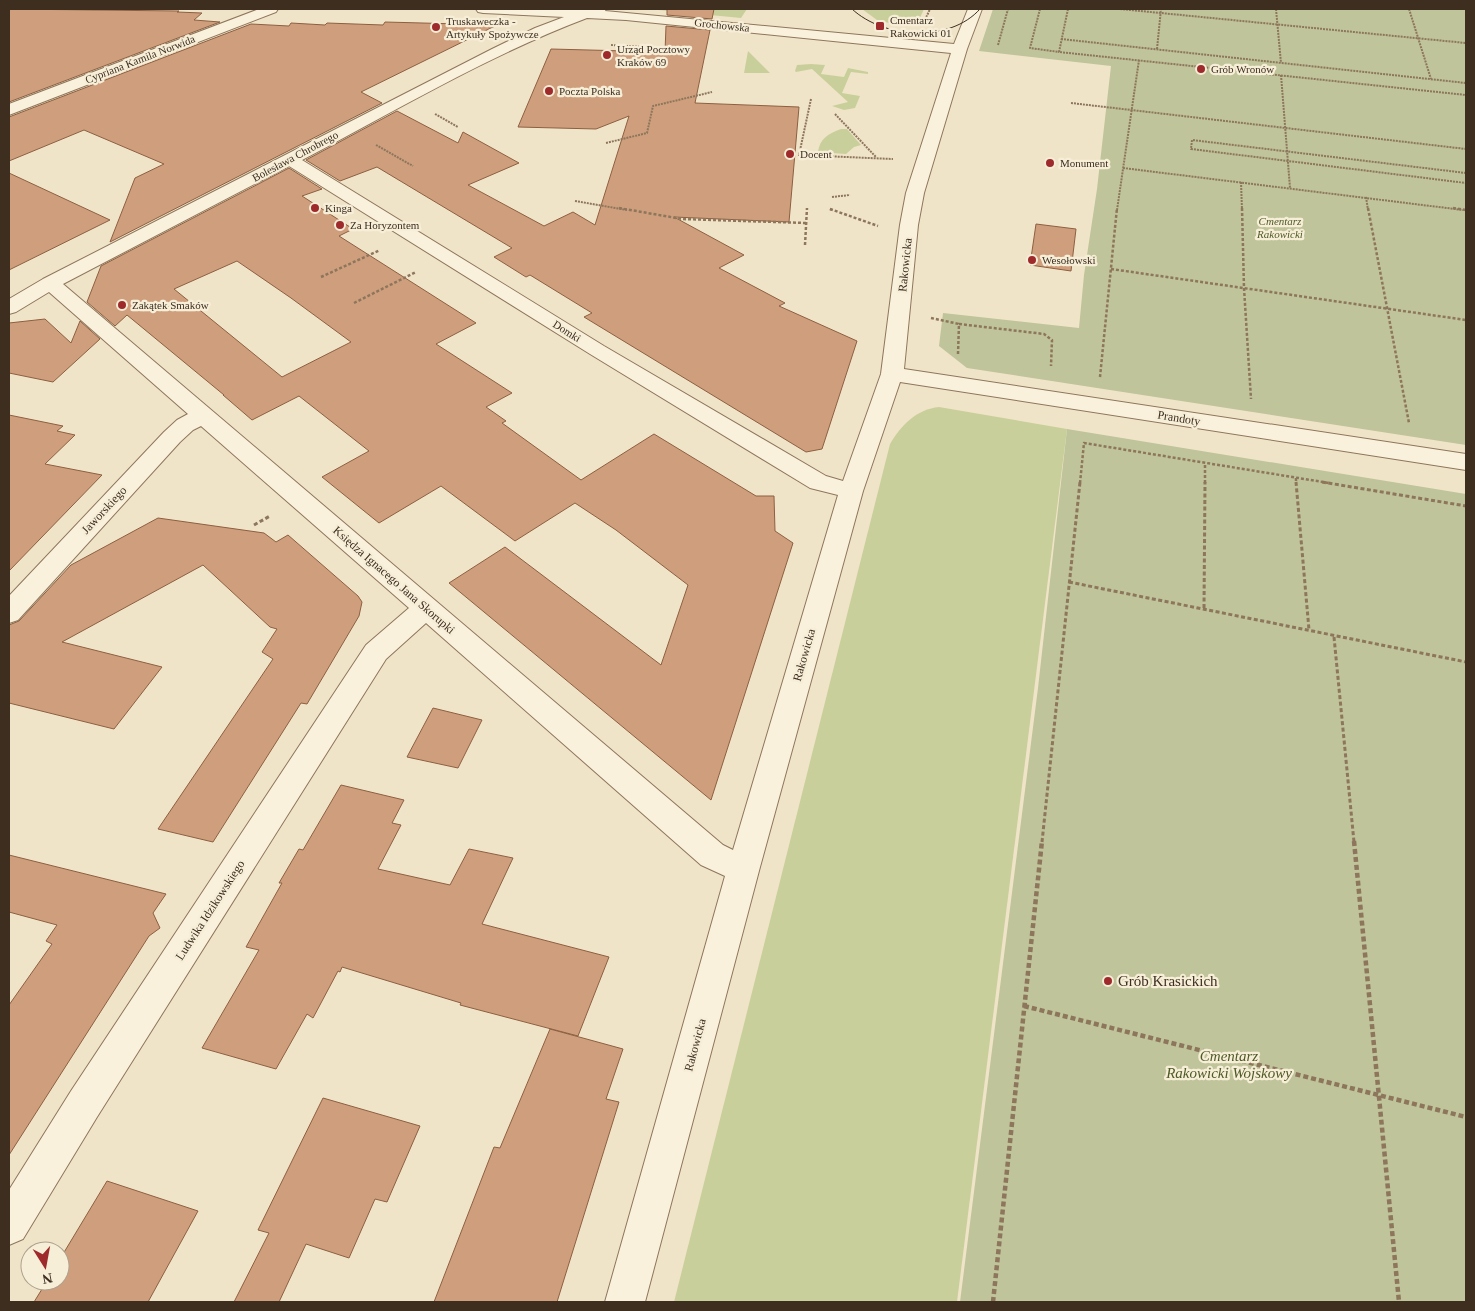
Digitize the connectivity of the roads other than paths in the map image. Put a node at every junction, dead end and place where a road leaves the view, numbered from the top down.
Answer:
1 (272, 9) edge
2 (483, 9) edge
3 (569, 9) edge
4 (975, 9) edge
5 (593, 11) edge
6 (960, 49) junction
7 (9, 110) edge
8 (289, 159) junction
9 (50, 283) junction
10 (9, 308) edge
11 (892, 374) junction
12 (205, 415) junction
13 (1466, 462) edge
14 (851, 491) junction
15 (427, 609) junction
16 (9, 613) edge
17 (744, 867) junction
18 (9, 1225) edge
19 (625, 1302) edge

1 - 7 street, Cypriana Kamila Norwida
2 - 5 street, Grochowska
3 - 5 street
4 - 6 street, Rakowicka
5 - 6 street, Grochowska
5 - 8 street, Bolesława Chrobrego
6 - 11 street, Rakowicka
8 - 9 street, Bolesława Chrobrego
8 - 14 street, Domki
9 - 10 street, Bolesława Chrobrego
9 - 12 street, Księdza Ignacego Jana Skorupki
11 - 13 street, Prandoty
11 - 14 street, Rakowicka
12 - 15 street, Księdza Ignacego Jana Skorupki
12 - 16 street, Jaworskiego
14 - 17 street, Rakowicka
15 - 17 street, Księdza Ignacego Jana Skorupki
15 - 18 street, Ludwika Idzikowskiego
17 - 19 street, Rakowicka

